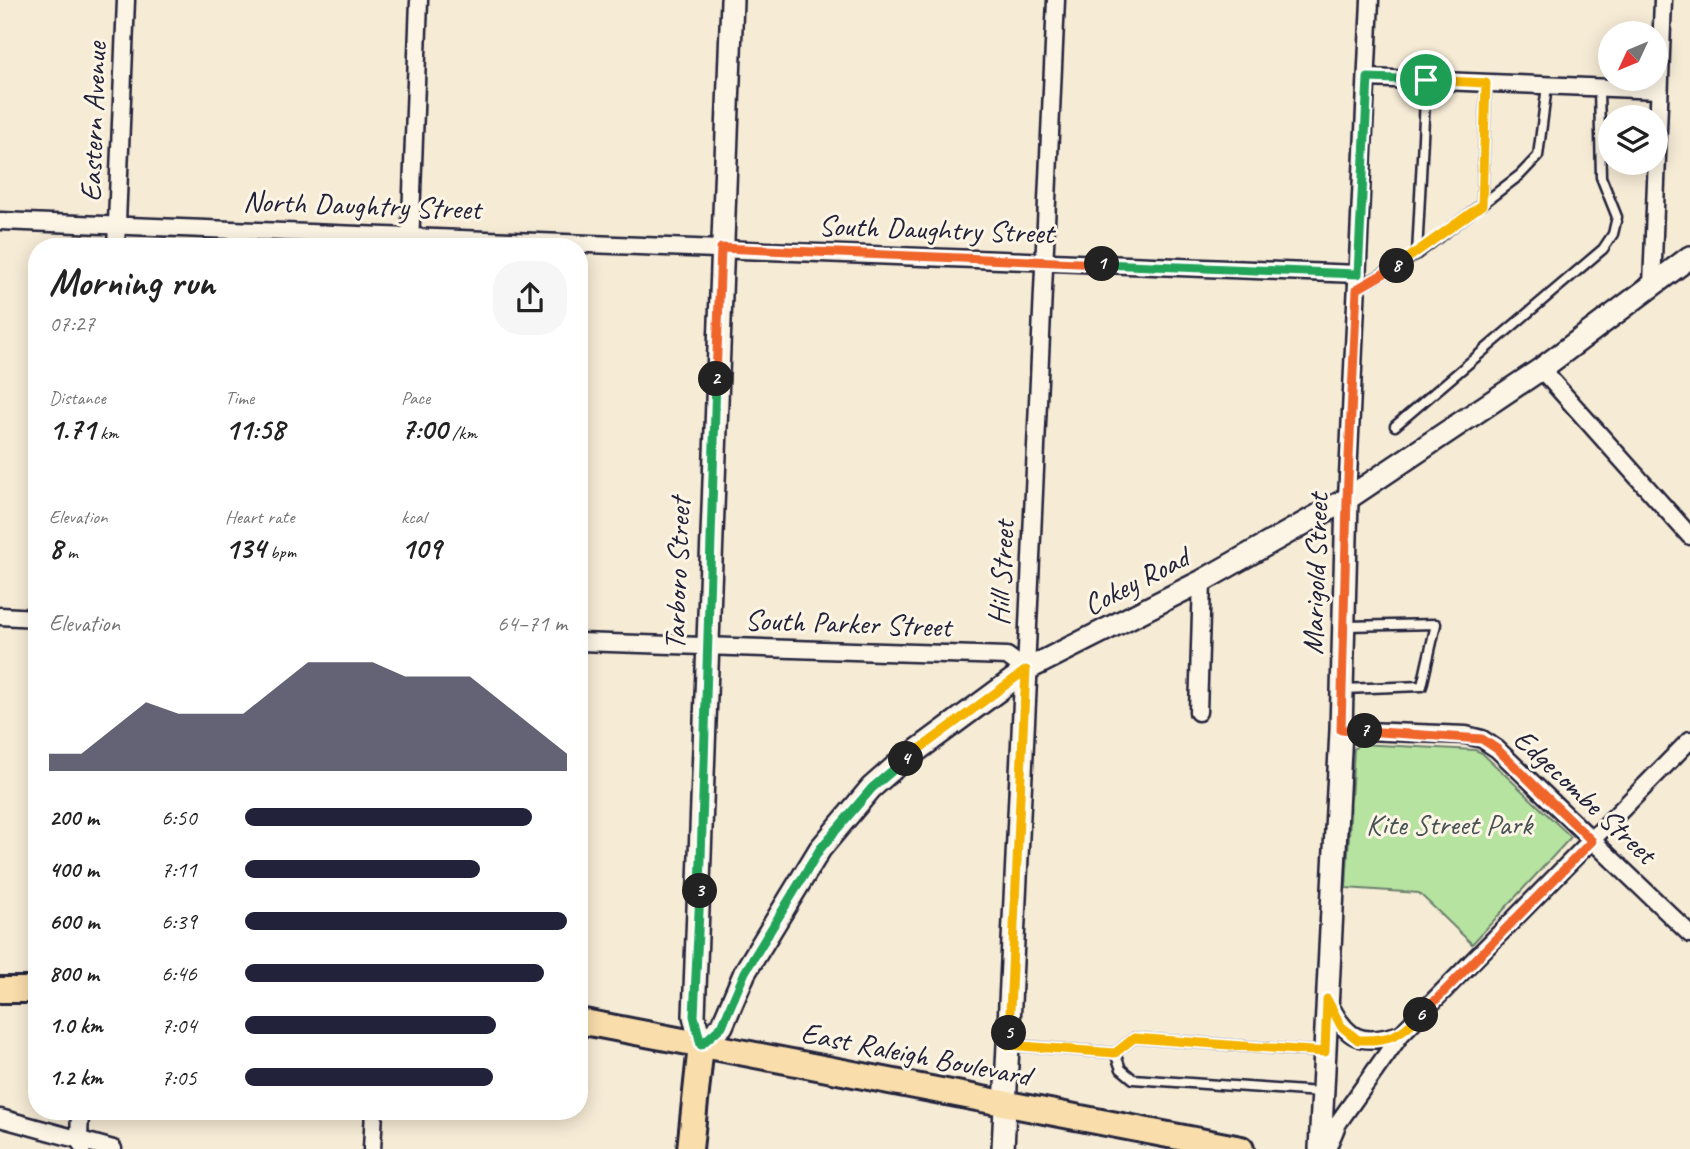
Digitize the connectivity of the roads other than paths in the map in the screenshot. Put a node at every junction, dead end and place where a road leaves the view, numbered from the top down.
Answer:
1 (126, 0) edge
2 (419, 0) edge
3 (732, 0) edge
4 (1056, 0) edge
5 (1370, 0) edge
6 (1663, 0) edge
7 (1662, 21) edge
8 (1368, 78) junction
9 (1426, 80) junction
10 (1486, 83) junction
11 (1547, 86) junction
12 (1598, 88) edge
13 (1599, 91) edge
14 (1659, 91) edge
15 (1482, 205) junction
16 (0, 221) edge
17 (117, 223) junction
18 (116, 238) edge
19 (361, 238) edge
20 (410, 238) edge
21 (588, 245) edge
22 (721, 248) junction
23 (1417, 254) junction
24 (1690, 257) edge
25 (1046, 262) junction
26 (1358, 281) junction
27 (1652, 286) junction
28 (1541, 369) junction
29 (1395, 426) dead end
30 (1347, 499) junction
31 (1690, 536) edge
32 (1202, 581) junction
33 (0, 616) edge
34 (28, 618) edge
35 (1344, 626) junction
36 (588, 642) edge
37 (705, 647) junction
38 (1026, 670) junction
39 (1342, 689) junction
40 (1198, 712) dead end
41 (1341, 730) junction
42 (1690, 740) edge
43 (1592, 841) junction
44 (1690, 934) edge
45 (0, 990) edge
46 (28, 990) edge
47 (1327, 999) junction
48 (588, 1023) edge
49 (1401, 1034) junction
50 (701, 1045) junction
51 (1008, 1045) junction
52 (1325, 1052) junction
53 (1115, 1053) junction
54 (1324, 1092) junction
55 (1006, 1103) junction
56 (0, 1118) edge
57 (80, 1120) edge
58 (374, 1120) edge
59 (81, 1144) edge
60 (113, 1149) edge
61 (372, 1149) edge
62 (690, 1149) edge
63 (1003, 1149) edge
64 (1241, 1149) edge
65 (1320, 1149) edge
66 (1327, 1149) edge

1 - 17 street, Eastern Avenue
2 - 20 street
3 - 22 street, Tarboro Street
4 - 25 street, Hill Street
5 - 8 street, Marigold Street
6 - 7 street
8 - 9 street
8 - 26 street, Marigold Street
9 - 10 street
9 - 23 lane
10 - 11 street
10 - 15 lane
11 - 12 street
11 - 15 lane
13 - 29 lane
14 - 27 street
15 - 23 lane
16 - 17 street, North Daughtry Street
17 - 18 street, Eastern Avenue
17 - 19 street, North Daughtry Street
21 - 22 street, North Daughtry Street
22 - 25 street, South Daughtry Street
22 - 37 street, Tarboro Street
23 - 26 lane
24 - 27 street, Cokey Road
25 - 26 street, South Daughtry Street
25 - 38 street, Hill Street
26 - 30 street, Marigold Street
27 - 28 street, Cokey Road
28 - 30 street, Cokey Road
28 - 31 street
30 - 32 street, Cokey Road
30 - 35 street, Marigold Street
32 - 38 street, Cokey Road
32 - 40 street
33 - 34 street
35 - 39 street, Marigold Street
35 - 39 lane
36 - 37 street, South Parker Street
37 - 38 street, South Parker Street
37 - 50 street, Tarboro Street
38 - 50 street, Cokey Road
38 - 51 street, Hill Street
39 - 41 street, Marigold Street
41 - 43 street, Edgecombe Street
41 - 47 street, Marigold Street
42 - 43 street
43 - 44 street, Edgecombe Street
43 - 49 street
45 - 46 main road
47 - 49 street
47 - 52 street, Marigold Street
48 - 50 main road, East Raleigh Boulevard
49 - 66 street
50 - 55 main road, East Raleigh Boulevard
50 - 62 main road, Tarboro Street
51 - 53 lane
51 - 55 street, Hill Street
52 - 53 lane
52 - 54 street, Marigold Street
53 - 54 lane
54 - 65 street, Marigold Street
55 - 63 street, Hill Street
55 - 64 main road, East Raleigh Boulevard
56 - 59 street
57 - 59 street
58 - 61 street
59 - 60 street

